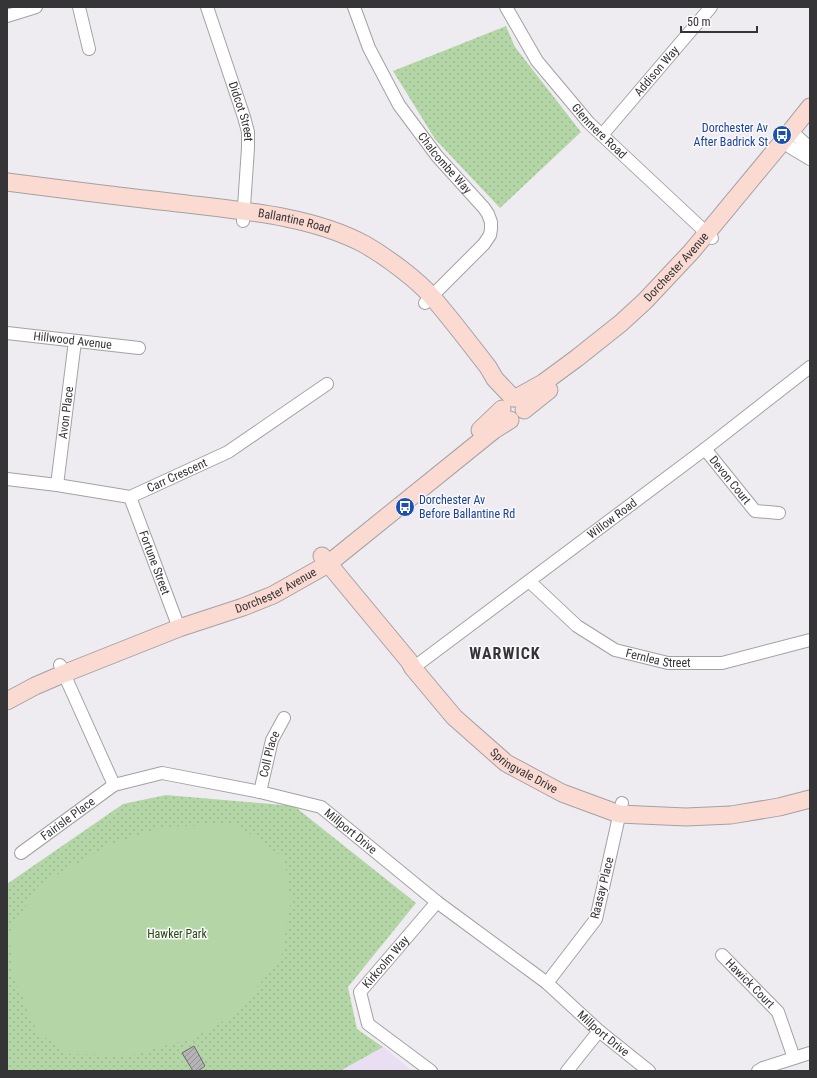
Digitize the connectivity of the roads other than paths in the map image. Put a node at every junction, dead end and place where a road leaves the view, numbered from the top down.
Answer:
1 (36, 7) edge
2 (79, 7) edge
3 (207, 7) edge
4 (354, 7) edge
5 (506, 7) edge
6 (710, 7) edge
7 (7, 16) edge
8 (89, 49) dead end
9 (810, 108) edge
10 (810, 123) edge
11 (602, 135) junction
12 (795, 141) edge
13 (810, 159) edge
14 (7, 182) edge
15 (7, 191) edge
16 (244, 216) junction
17 (709, 236) junction
18 (429, 300) junction
19 (7, 333) edge
20 (75, 341) junction
21 (139, 348) dead end
22 (810, 367) edge
23 (327, 384) dead end
24 (511, 407) junction
25 (706, 449) junction
26 (7, 480) edge
27 (57, 485) junction
28 (130, 497) junction
29 (779, 513) dead end
30 (329, 557) junction
31 (529, 581) junction
32 (178, 624) junction
33 (810, 640) edge
34 (417, 665) junction
35 (62, 669) junction
36 (7, 692) edge
37 (7, 701) edge
38 (284, 718) dead end
39 (114, 784) junction
40 (810, 789) edge
41 (260, 792) junction
42 (810, 799) edge
43 (620, 808) junction
44 (21, 853) dead end
45 (437, 902) junction
46 (722, 955) dead end
47 (547, 983) junction
48 (599, 1031) junction
49 (810, 1053) edge
50 (794, 1058) junction
51 (431, 1071) edge
52 (567, 1071) edge
53 (649, 1071) edge
54 (758, 1071) edge

1 - 7 street
2 - 8 street
3 - 16 street, Didcot Street
4 - 18 street, Chalcombe Way
5 - 11 street, Glenmere Road
6 - 11 street, Addison Way
9 - 12 street, Dorchester Avenue
10 - 12 street, Dorchester Avenue
11 - 17 street, Glenmere Road
12 - 13 street
12 - 17 street, Dorchester Avenue
14 - 16 street, Ballantine Road
15 - 16 street, Ballantine Road
16 - 18 street, Ballantine Road
17 - 24 street, Dorchester Avenue
18 - 24 street, Ballantine Road
19 - 20 street, Hillwood Avenue
20 - 21 street, Hillwood Avenue
20 - 27 street, Avon Place
22 - 25 street, Willow Road
23 - 28 street, Carr Crescent
24 - 30 street, Dorchester Avenue
25 - 29 street, Devon Court
25 - 31 street, Willow Road
26 - 27 street
27 - 28 street
28 - 32 street, Fortune Street
30 - 32 street, Dorchester Avenue
30 - 34 street, Springvale Drive
31 - 33 street, Fernlea Street
31 - 34 street, Willow Road
32 - 35 street, Dorchester Avenue
34 - 43 street, Springvale Drive
35 - 36 street, Dorchester Avenue
35 - 37 street, Dorchester Avenue
35 - 39 street
38 - 41 street, Coll Place
39 - 41 street, Millport Drive
39 - 44 street, Fairisle Place
40 - 43 street, Springvale Drive
41 - 45 street, Millport Drive
42 - 43 street, Springvale Drive
43 - 47 street, Raasay Place
45 - 47 street, Millport Drive
45 - 51 street, Kirkcolm Way
46 - 50 street, Hawick Court
47 - 48 street, Millport Drive
48 - 52 street
48 - 53 street, Millport Drive
49 - 50 street
50 - 54 street

